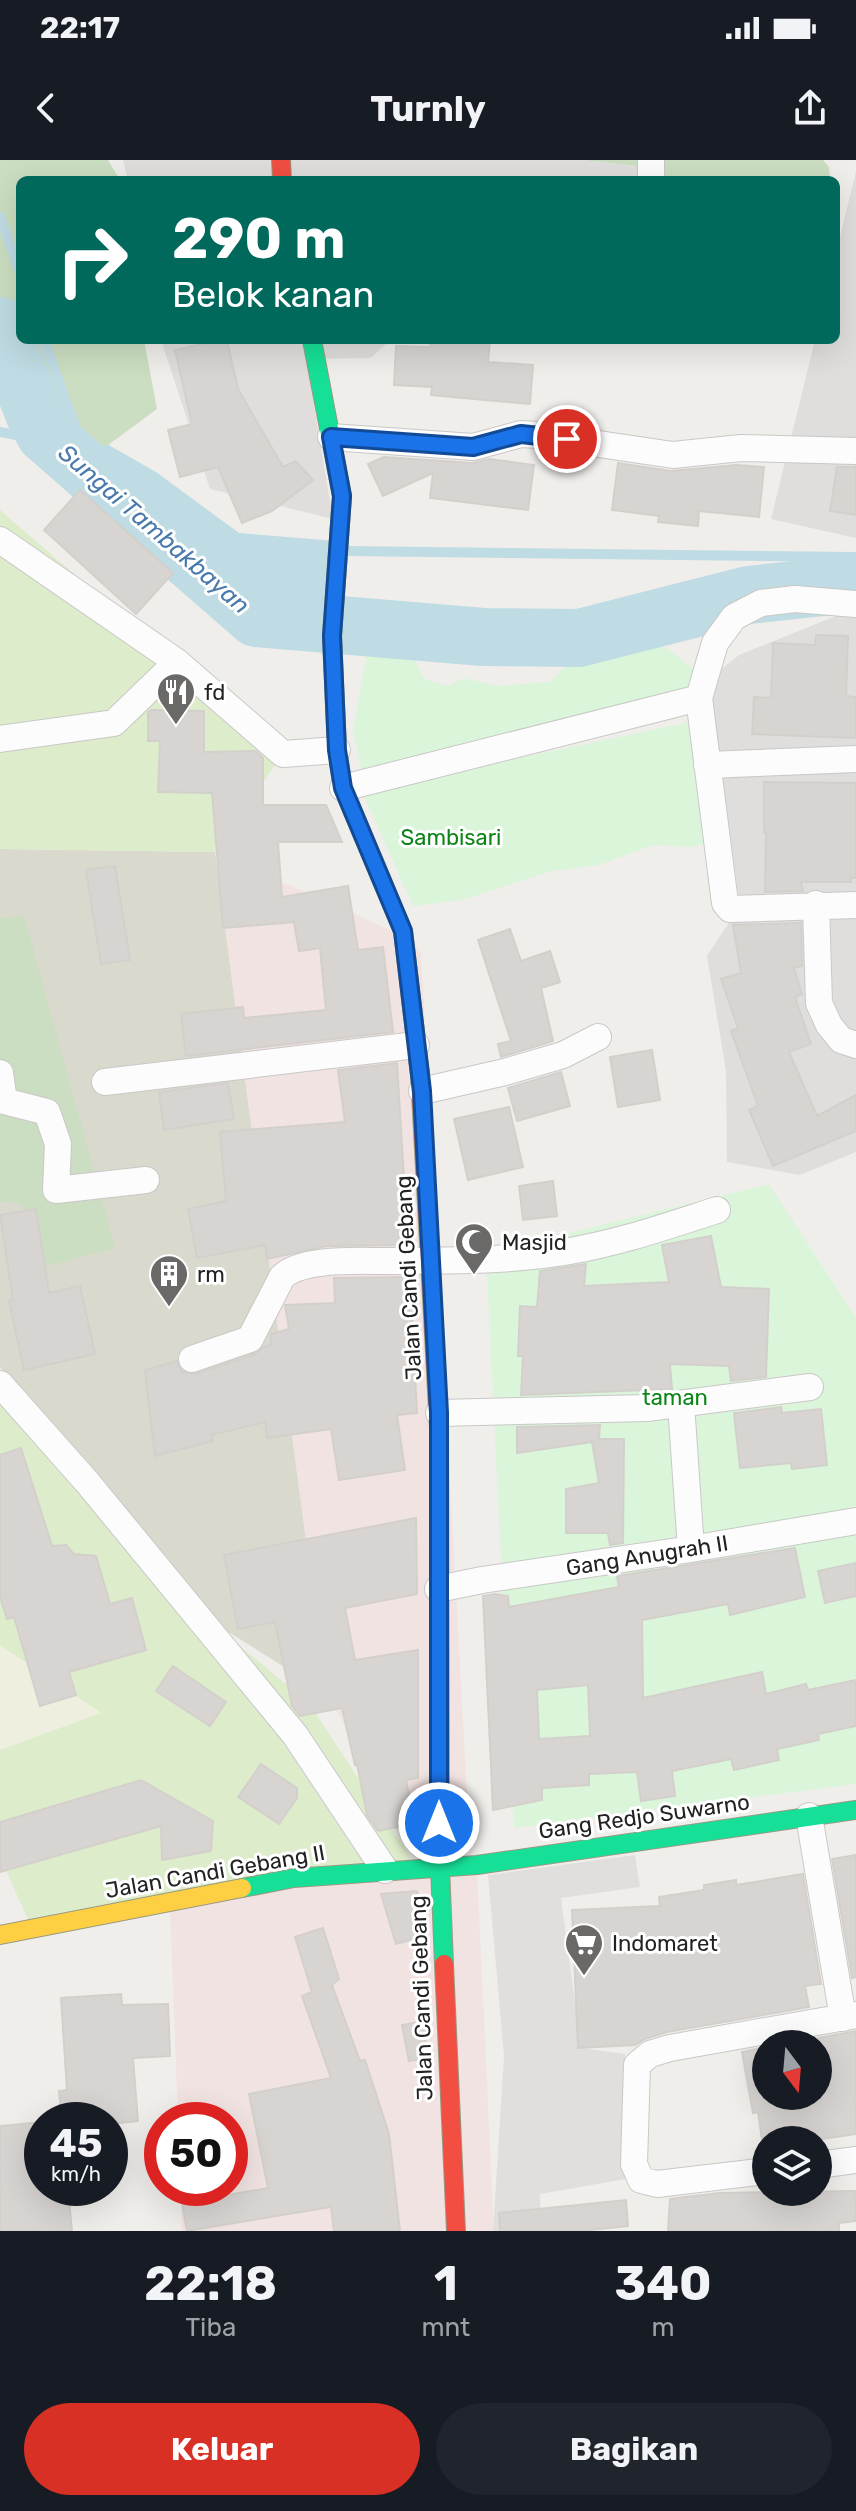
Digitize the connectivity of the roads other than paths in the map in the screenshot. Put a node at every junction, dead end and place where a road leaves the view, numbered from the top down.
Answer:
1 (313, 344) edge
2 (331, 437) junction
3 (856, 451) edge
4 (0, 540) edge
5 (856, 604) edge
6 (177, 662) junction
7 (699, 698) junction
8 (0, 739) edge
9 (337, 750) junction
10 (856, 759) edge
11 (707, 765) junction
12 (343, 788) junction
13 (816, 904) junction
14 (856, 905) edge
15 (598, 1037) dead end
16 (416, 1045) junction
17 (856, 1045) edge
18 (0, 1073) edge
19 (105, 1082) dead end
20 (422, 1091) junction
21 (146, 1180) dead end
22 (717, 1210) dead end
23 (432, 1260) junction
24 (192, 1359) dead end
25 (0, 1384) edge
26 (810, 1387) dead end
27 (681, 1404) junction
28 (439, 1413) junction
29 (856, 1521) edge
30 (691, 1549) junction
31 (438, 1589) junction
32 (856, 1810) edge
33 (809, 1816) junction
34 (440, 1867) junction
35 (385, 1870) junction
36 (0, 1935) edge
37 (849, 2016) edge
38 (856, 2160) edge
39 (832, 2163) edge
40 (752, 2173) edge
41 (456, 2231) edge

1 - 2 main road, Jalan Candi Gebang
2 - 3 street
2 - 9 main road, Jalan Candi Gebang
4 - 6 street
5 - 7 street
6 - 8 street
6 - 9 street
7 - 11 street
7 - 12 street
9 - 12 main road, Jalan Candi Gebang
10 - 11 street
11 - 13 street
12 - 16 main road, Jalan Candi Gebang
13 - 14 street
13 - 17 street
15 - 20 street
16 - 19 street
16 - 20 main road, Jalan Candi Gebang
18 - 21 street
20 - 23 main road, Jalan Candi Gebang
22 - 23 street
23 - 24 street
23 - 28 main road, Jalan Candi Gebang
25 - 35 street
26 - 27 street
27 - 28 street
27 - 30 street
28 - 31 main road, Jalan Candi Gebang
29 - 30 street, Gang Anugrah II
30 - 31 street, Gang Anugrah II
31 - 34 main road, Jalan Candi Gebang
32 - 33 main road, Gang Redjo Suwarno
33 - 34 main road, Gang Redjo Suwarno
33 - 37 street
34 - 35 main road, Jalan Candi Gebang II
34 - 41 main road, Jalan Candi Gebang
35 - 36 main road, Jalan Candi Gebang II
37 - 40 street
38 - 39 street

